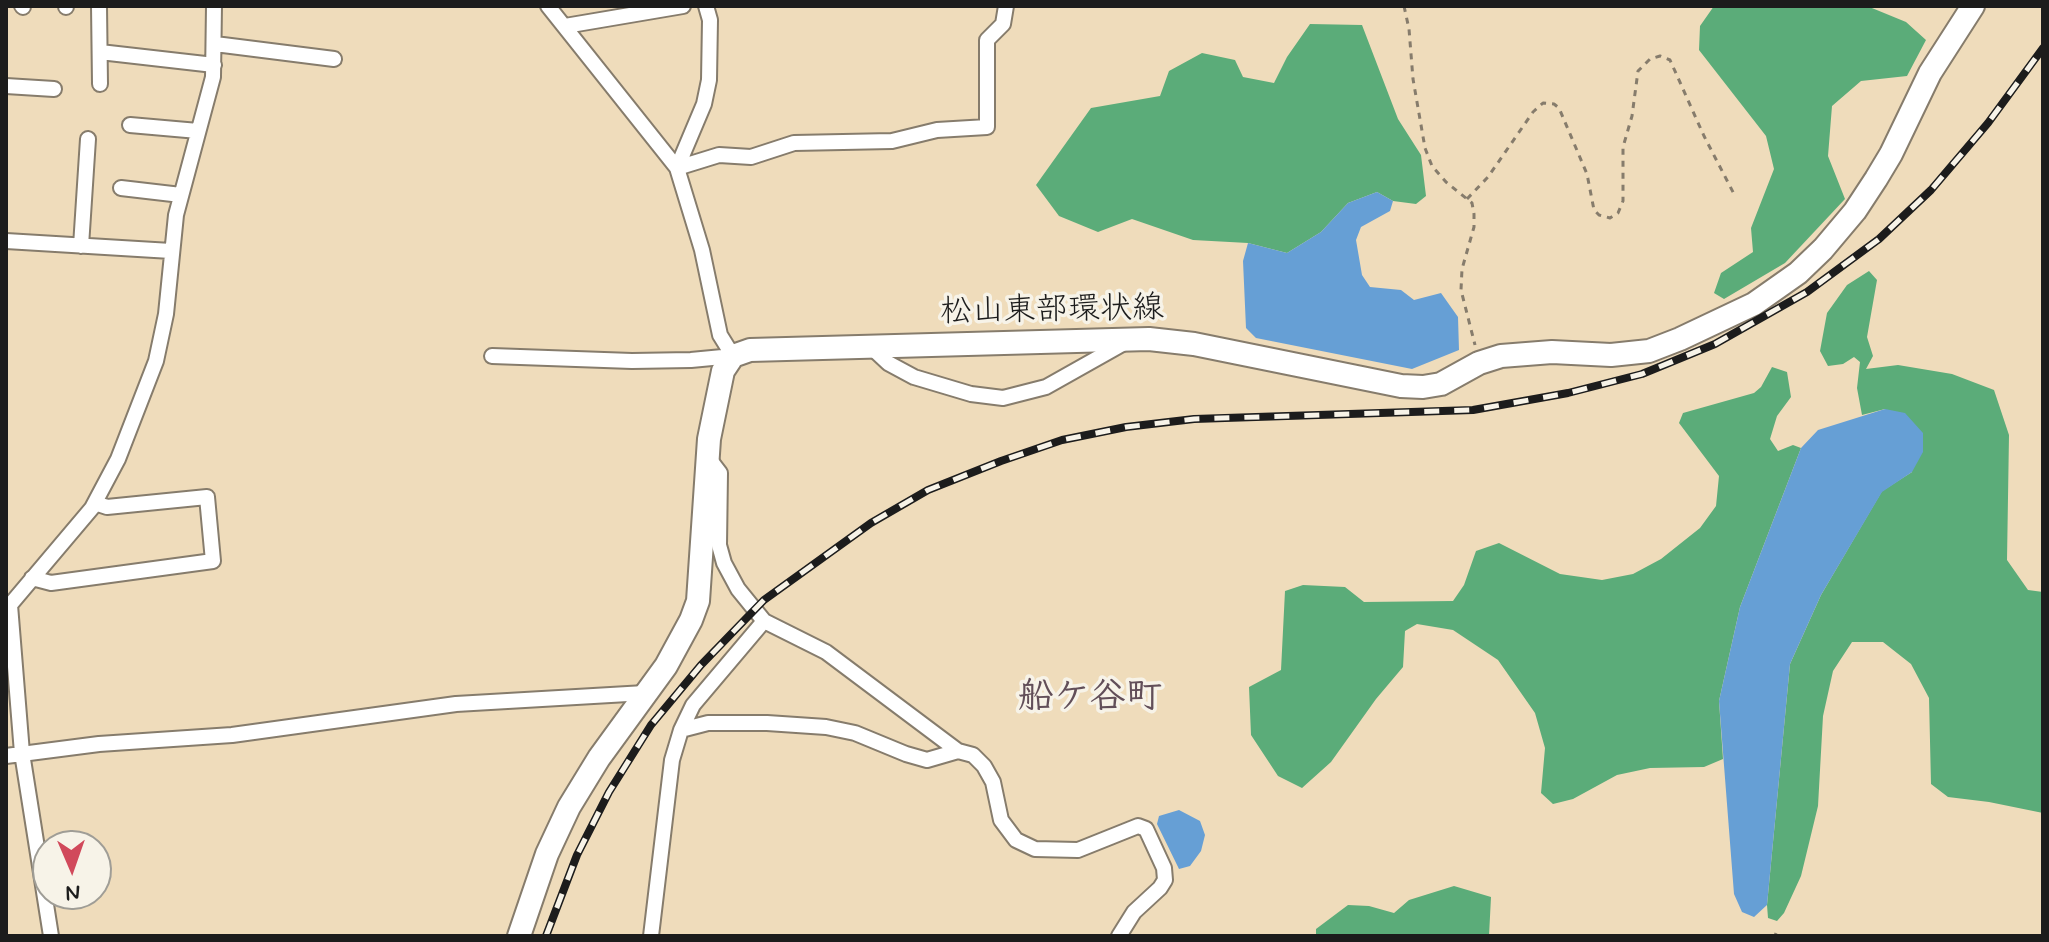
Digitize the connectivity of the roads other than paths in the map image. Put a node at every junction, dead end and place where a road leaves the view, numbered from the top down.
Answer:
1 (99, 6) edge
2 (214, 6) edge
3 (548, 6) edge
4 (683, 6) edge
5 (706, 6) edge
6 (1006, 6) edge
7 (1973, 6) edge
8 (565, 26) junction
9 (215, 44) junction
10 (100, 52) junction
11 (334, 59) dead end
12 (214, 65) junction
13 (100, 84) dead end
14 (6, 86) edge
15 (54, 89) dead end
16 (130, 125) dead end
17 (198, 131) junction
18 (88, 139) dead end
19 (677, 168) junction
20 (121, 188) dead end
21 (181, 195) junction
22 (6, 241) edge
23 (81, 246) junction
24 (171, 251) junction
25 (1130, 339) junction
26 (873, 349) junction
27 (492, 356) dead end
28 (733, 356) junction
29 (707, 456) junction
30 (95, 503) junction
31 (32, 578) junction
32 (8, 604) edge
33 (764, 621) junction
34 (645, 693) junction
35 (681, 730) junction
36 (958, 751) junction
37 (22, 753) junction
38 (6, 756) edge
39 (51, 936) edge
40 (519, 936) edge
41 (651, 936) edge
42 (1119, 936) edge

1 - 10 street
2 - 9 street
3 - 8 street
4 - 8 street
5 - 19 street
6 - 19 street
7 - 25 main road, 松山東部環状線
8 - 19 street
9 - 11 street
9 - 12 street
10 - 12 street
10 - 13 street
12 - 17 street
14 - 15 street
16 - 17 street
17 - 21 street
18 - 23 street
19 - 28 street
20 - 21 street
21 - 24 street
22 - 23 street
23 - 24 street
24 - 30 street
25 - 26 main road, 松山東部環状線
25 - 26 street
26 - 28 main road, 松山東部環状線
27 - 28 street
28 - 29 main road
29 - 33 street
29 - 34 main road
30 - 31 street
30 - 31 street
31 - 32 street
32 - 37 street
33 - 35 street
33 - 36 street
34 - 37 street
34 - 40 main road
35 - 36 street
35 - 41 street
36 - 42 street
37 - 38 street
37 - 39 street

